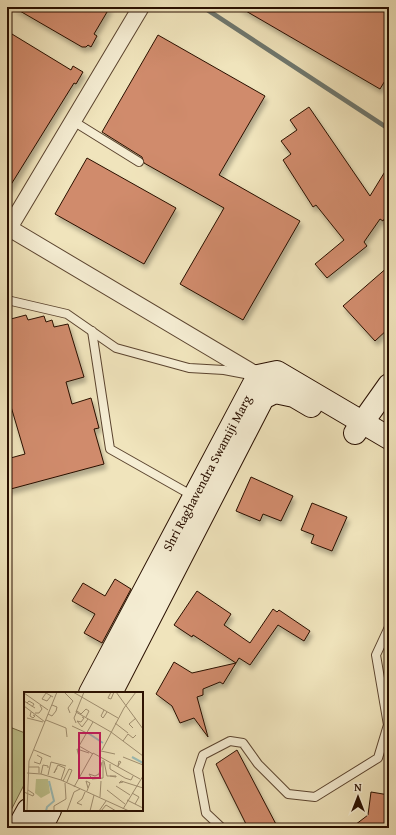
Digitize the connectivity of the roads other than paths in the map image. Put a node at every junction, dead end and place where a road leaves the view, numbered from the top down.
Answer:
1 (141, 7) edge
2 (73, 121) junction
3 (140, 162) dead end
4 (8, 228) edge
5 (7, 300) edge
6 (92, 331) junction
7 (258, 376) junction
8 (389, 385) edge
9 (274, 392) junction
10 (310, 399) junction
11 (377, 434) edge
12 (201, 494) junction
13 (389, 627) edge
14 (123, 649) junction
15 (91, 692) edge
16 (111, 692) edge
17 (27, 811) edge
18 (50, 811) edge
19 (18, 828) edge
20 (41, 828) edge
21 (222, 828) edge

1 - 2 street
2 - 3 lane
2 - 4 street
4 - 7 street
5 - 6 lane
6 - 7 lane
6 - 12 lane
7 - 9 street
7 - 10 street
7 - 12 street, Shri Raghavendra Swamiji Marg
8 - 11 street
9 - 10 street
9 - 12 street, Shri Raghavendra Swamiji Marg
10 - 11 street
12 - 14 street, Shri Raghavendra Swamiji Marg
13 - 21 lane
14 - 15 street, Shri Raghavendra Swamiji Marg
14 - 16 street, Shri Raghavendra Swamiji Marg
17 - 19 street
18 - 20 street

